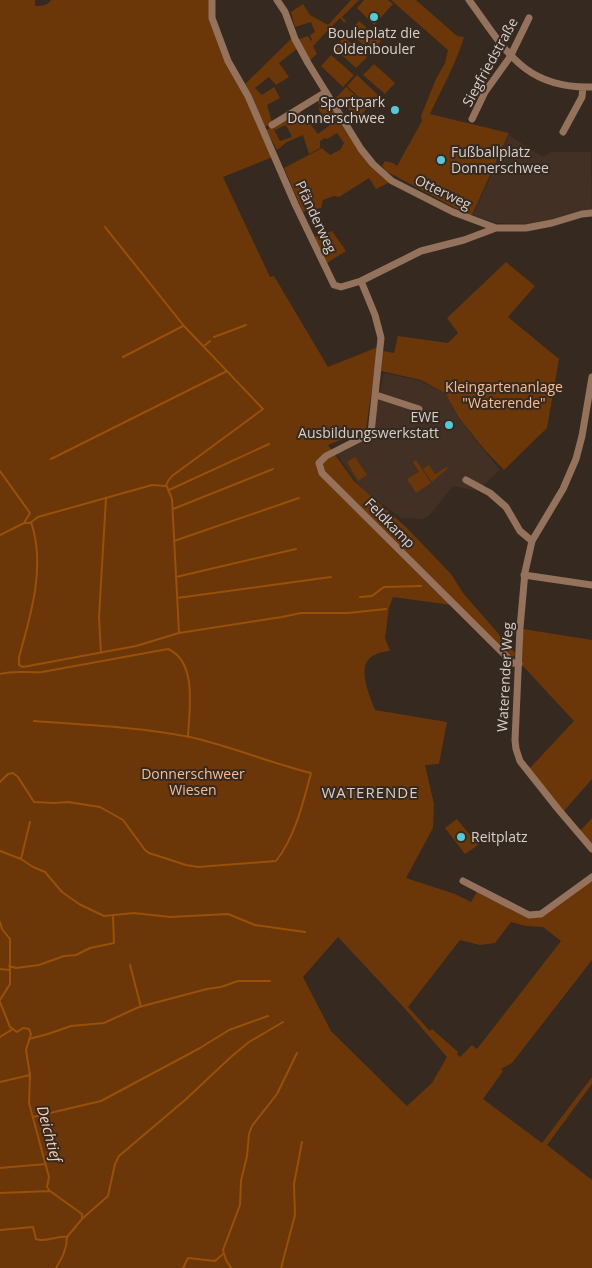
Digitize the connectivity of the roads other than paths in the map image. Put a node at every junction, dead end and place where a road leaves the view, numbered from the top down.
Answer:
1 (212, 0) edge
2 (277, 0) edge
3 (470, 0) edge
4 (529, 18) dead end
5 (510, 56) junction
6 (583, 87) junction
7 (592, 87) edge
8 (326, 92) junction
9 (472, 118) dead end
10 (272, 125) dead end
11 (563, 132) dead end
12 (592, 213) edge
13 (496, 228) junction
14 (361, 281) junction
15 (592, 377) edge
16 (376, 395) junction
17 (419, 409) dead end
18 (466, 480) dead end
19 (532, 541) junction
20 (524, 575) junction
21 (592, 585) edge
22 (519, 664) junction
23 (592, 850) edge
24 (592, 876) edge
25 (463, 881) dead end

1 - 14 street, Pfänderweg
2 - 8 street, Otterweg
3 - 5 street
4 - 5 street, Siegfriedstraße
5 - 6 street
5 - 9 street, Siegfriedstraße
6 - 7 street
6 - 11 street
8 - 10 street
8 - 13 street, Otterweg
12 - 13 street, Otterweg
13 - 14 street, Pfänderweg
14 - 16 street, Feldkamp
15 - 19 street, Waterender Weg
16 - 17 street
16 - 22 street, Feldkamp
18 - 19 street
19 - 20 street, Waterender Weg
20 - 21 street
20 - 22 street, Waterender Weg
22 - 23 street, Waterender Weg
24 - 25 street

